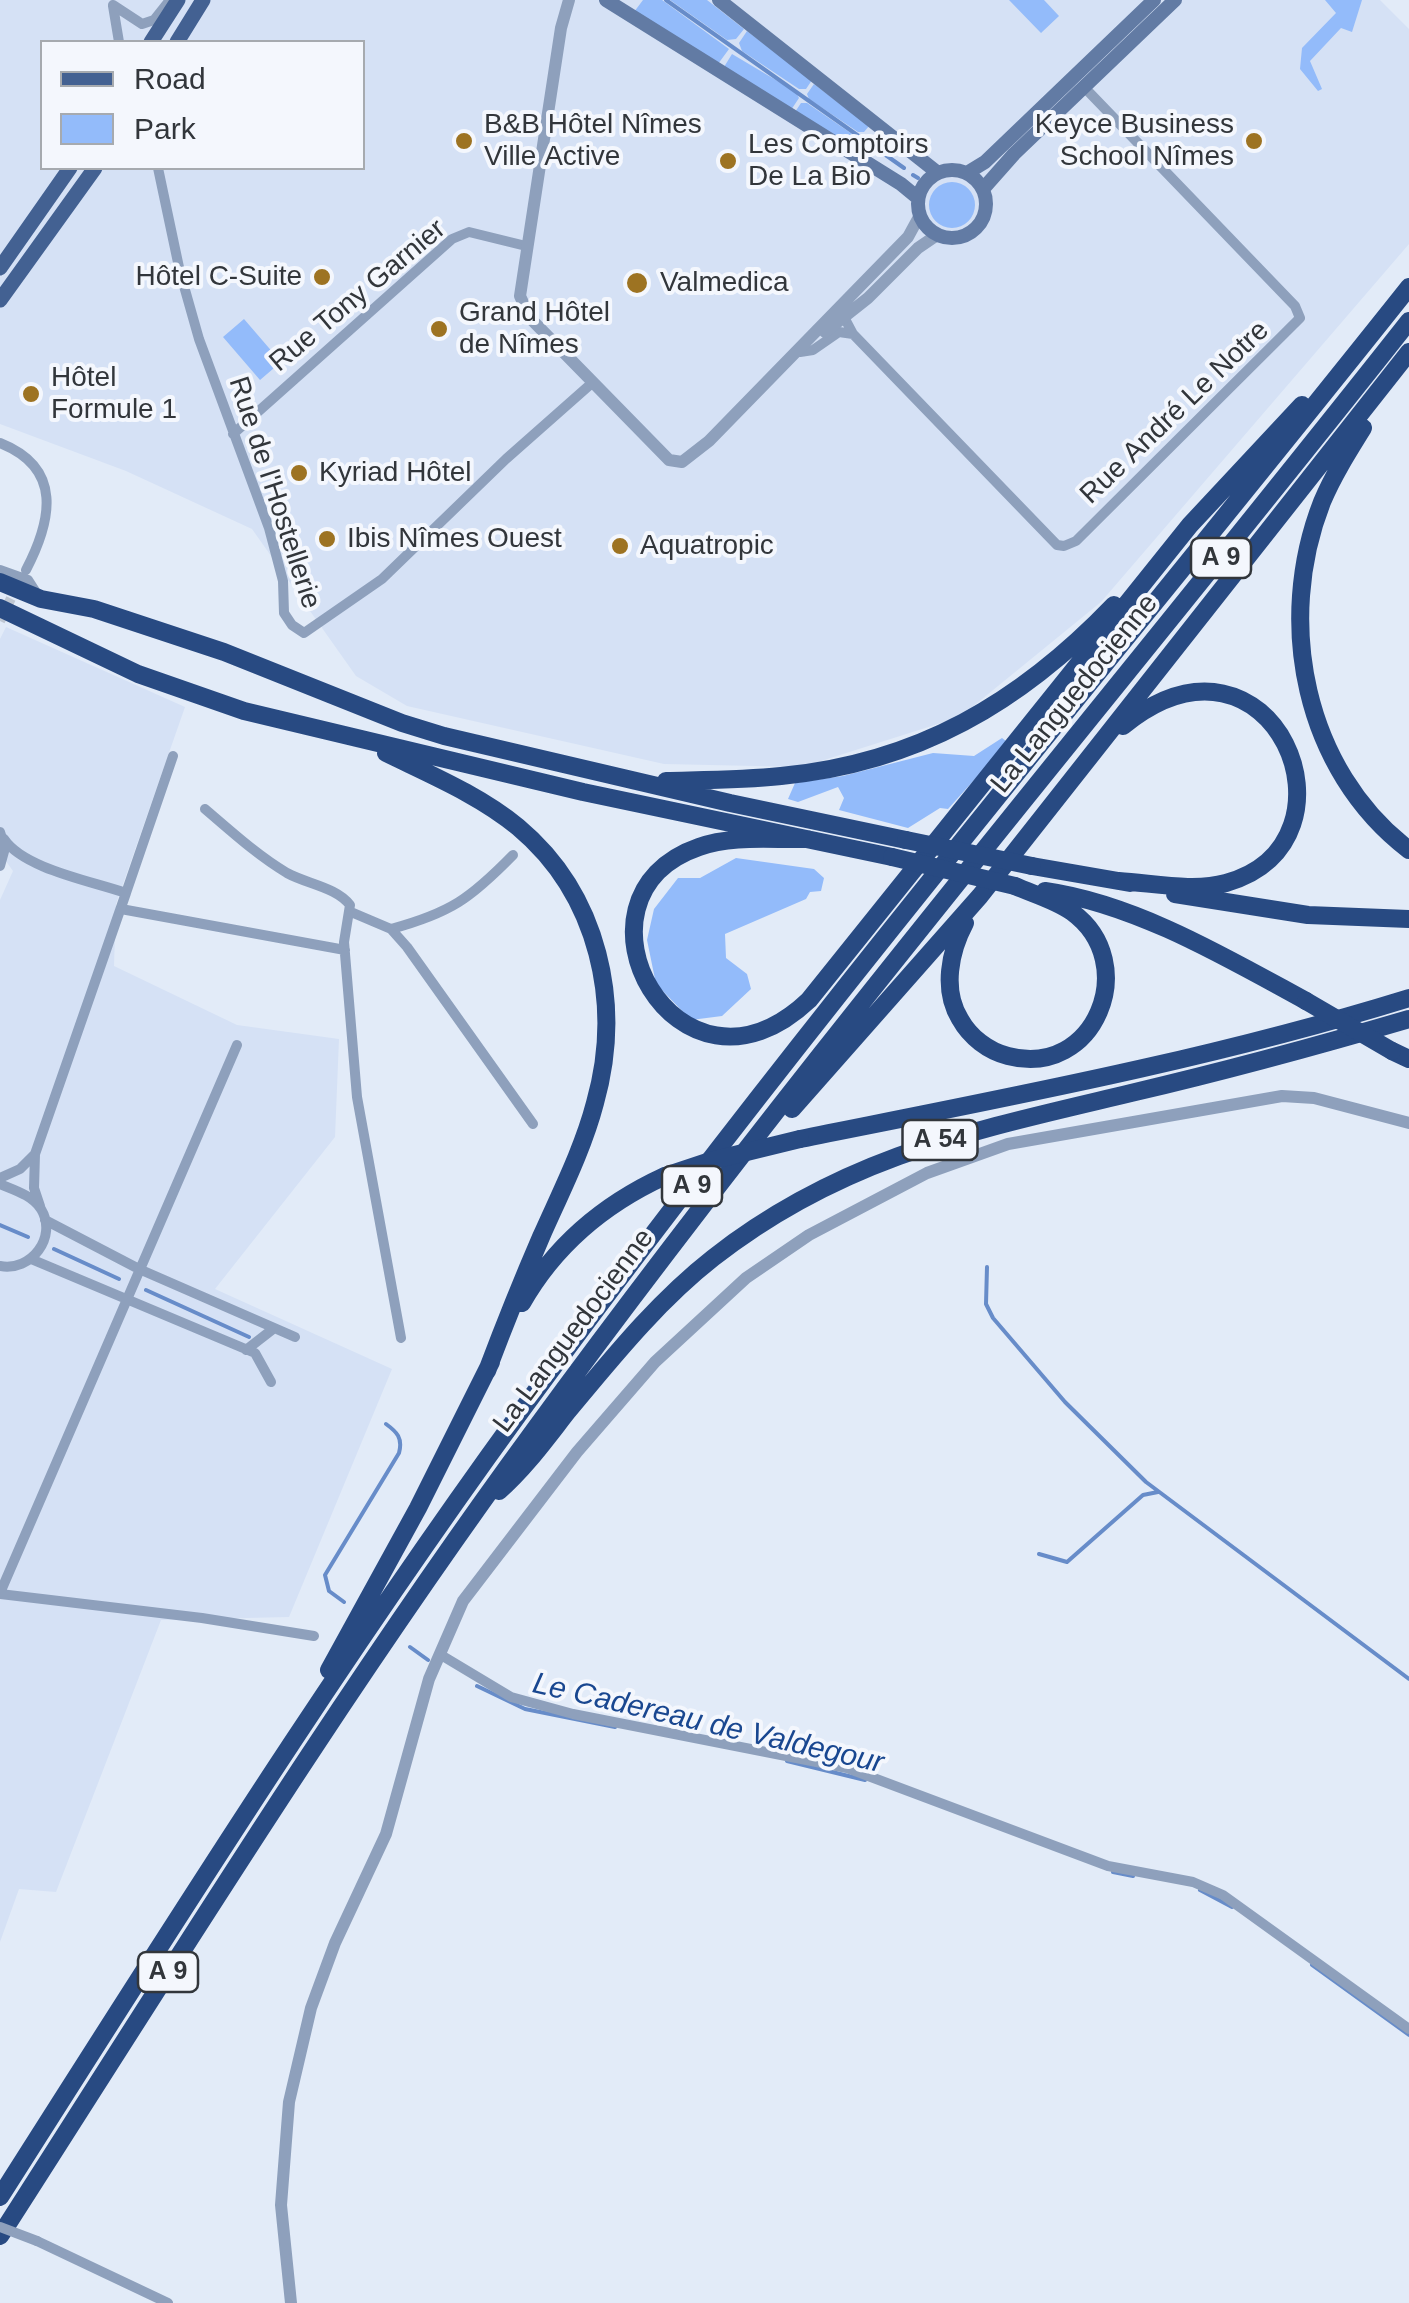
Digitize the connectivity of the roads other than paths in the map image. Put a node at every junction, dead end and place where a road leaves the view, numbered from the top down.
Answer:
1 (170, 0) edge
2 (178, 0) edge
3 (202, 0) edge
4 (569, 0) edge
5 (606, 0) edge
6 (719, 0) edge
7 (1154, 0) edge
8 (1175, 0) edge
9 (113, 3) edge
10 (120, 40) edge
11 (153, 40) edge
12 (178, 40) edge
13 (1079, 82) junction
14 (69, 170) edge
15 (95, 170) edge
16 (158, 170) edge
17 (938, 173) junction
18 (967, 173) junction
19 (983, 189) junction
20 (918, 198) junction
21 (920, 216) junction
22 (936, 235) junction
23 (526, 246) junction
24 (0, 266) edge
25 (1409, 285) edge
26 (0, 300) edge
27 (844, 317) junction
28 (1409, 321) edge
29 (852, 334) junction
30 (798, 353) junction
31 (1409, 356) edge
32 (592, 383) junction
33 (232, 434) junction
34 (0, 443) edge
35 (1190, 525) junction
36 (0, 570) edge
37 (26, 570) dead end
38 (0, 582) edge
39 (41, 600) junction
40 (0, 608) edge
41 (351, 736) junction
42 (1099, 748) junction
43 (173, 756) dead end
44 (622, 778) junction
45 (205, 810) dead end
46 (2, 836) edge
47 (806, 840) junction
48 (1409, 850) edge
49 (513, 855) dead end
50 (30, 861) junction
51 (0, 865) edge
52 (1120, 881) junction
53 (1015, 886) junction
54 (126, 893) junction
55 (980, 896) junction
56 (122, 909) junction
57 (351, 912) junction
58 (1409, 919) edge
59 (391, 929) junction
60 (345, 950) junction
61 (1409, 998) edge
62 (1409, 1019) edge
63 (237, 1046) dead end
64 (1401, 1055) edge
65 (1409, 1123) edge
66 (533, 1124) dead end
67 (35, 1154) junction
68 (0, 1181) edge
69 (712, 1193) junction
70 (40, 1206) junction
71 (45, 1220) junction
72 (31, 1259) junction
73 (139, 1269) junction
74 (2, 1270) edge
75 (128, 1300) junction
76 (273, 1329) junction
77 (295, 1337) dead end
78 (401, 1338) dead end
79 (246, 1350) junction
80 (486, 1370) junction
81 (271, 1382) dead end
82 (476, 1511) junction
83 (0, 1594) edge
84 (314, 1636) dead end
85 (440, 1655) junction
86 (276, 1768) junction
87 (1409, 2029) edge
88 (0, 2197) edge
89 (0, 2226) edge
90 (0, 2236) edge
91 (168, 2303) edge
92 (292, 2303) edge

1 - 9 street
2 - 11 main road
3 - 12 main road
4 - 23 street
5 - 20 main road
6 - 17 main road
7 - 13 main road
8 - 13 main road
9 - 10 street
13 - 18 main road
13 - 19 main road
13 - 29 street, Rue André Le Notre
14 - 24 main road
15 - 26 main road
16 - 33 street, Rue de l'Hostellerie
17 - 18 main road
17 - 20 main road
18 - 19 main road
19 - 22 main road
20 - 21 main road
21 - 22 main road
21 - 30 street
22 - 27 street
23 - 32 street
23 - 33 street, Rue Tony Garnier
25 - 35 highway
25 - 86 highway, La Languedocienne / A 9
27 - 29 street
27 - 30 street
28 - 69 highway, La Languedocienne / A 9
29 - 30 street
30 - 32 street
31 - 42 highway
31 - 48 highway
32 - 33 street, Rue de l'Hostellerie
34 - 37 street
35 - 44 highway
35 - 47 highway
36 - 39 street
38 - 39 highway
39 - 44 highway
40 - 41 highway
41 - 47 highway
41 - 80 highway
42 - 52 highway
42 - 55 highway
43 - 54 street
44 - 52 highway, bridge
45 - 57 street
46 - 50 street
46 - 51 street
47 - 53 highway, bridge
49 - 59 street
50 - 51 street
50 - 54 street
52 - 58 highway
53 - 55 highway
53 - 64 highway, bridge
54 - 56 street
55 - 69 highway
56 - 60 street
56 - 67 street
57 - 59 street
57 - 60 street
59 - 66 street
60 - 78 street
61 - 80 highway, A 54, bridge
62 - 82 highway, A 54
63 - 73 street
65 - 85 street
67 - 68 street
67 - 70 street
68 - 70 street
69 - 82 highway, La Languedocienne / A 9
70 - 71 street
71 - 72 street
71 - 73 street
72 - 74 street
72 - 75 street
73 - 75 street
73 - 76 street
75 - 79 street
75 - 83 street
76 - 77 street
76 - 79 street
79 - 81 street
80 - 86 highway, A 54
82 - 90 highway, La Languedocienne / A 9
83 - 84 street
85 - 87 street
85 - 92 street
86 - 88 highway, La Languedocienne / A 9
89 - 91 street, bridge

